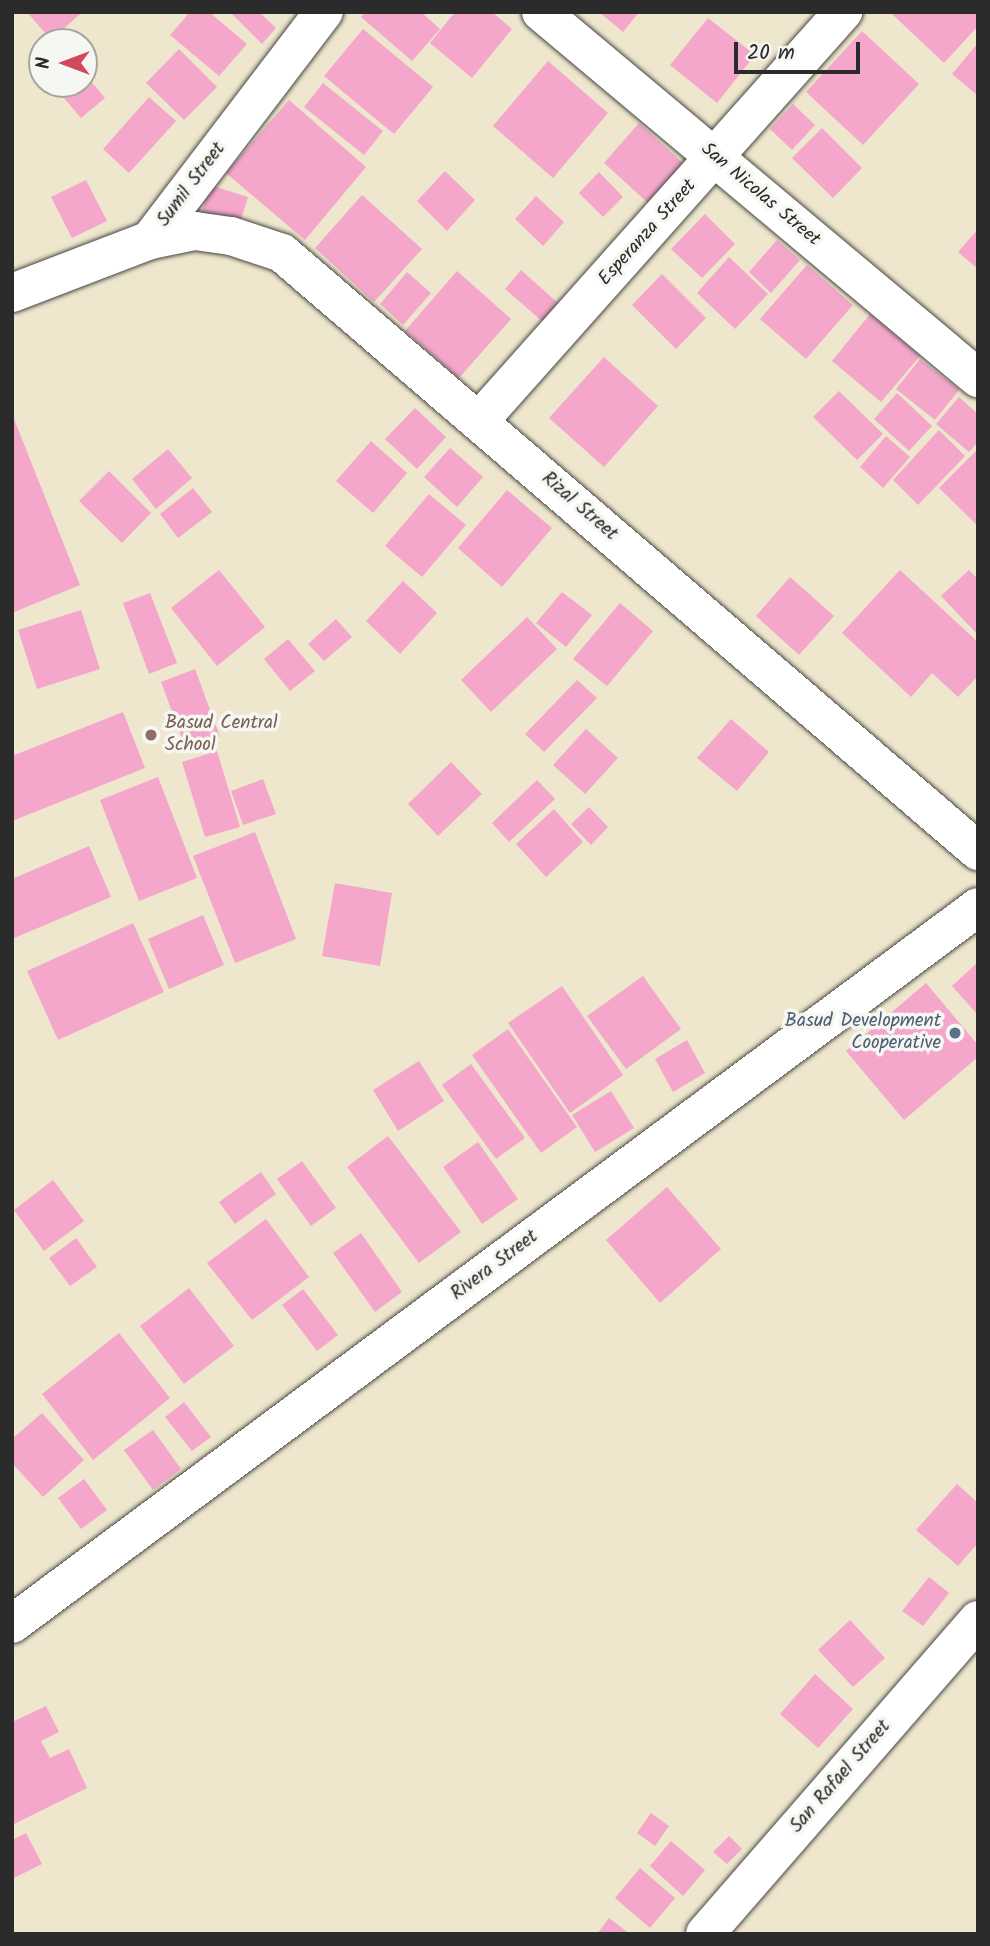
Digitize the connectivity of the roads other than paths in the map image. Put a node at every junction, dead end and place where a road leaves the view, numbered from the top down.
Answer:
1 (324, 12) edge
2 (541, 12) edge
3 (843, 12) edge
4 (716, 158) junction
5 (150, 240) junction
6 (12, 293) edge
7 (978, 378) edge
8 (479, 421) junction
9 (978, 851) edge
10 (978, 907) edge
11 (978, 1620) edge
12 (12, 1624) edge
13 (705, 1934) edge

1 - 5 street, Sumil Street
2 - 4 street, San Nicolas Street
3 - 4 street, Esperanza Street
4 - 7 street, San Nicolas Street
4 - 8 street, Esperanza Street
5 - 6 street, Sumil Street
5 - 8 street, Rizal Street
8 - 9 street, Rizal Street
10 - 12 street, Rivera Street
11 - 13 street, San Rafael Street

